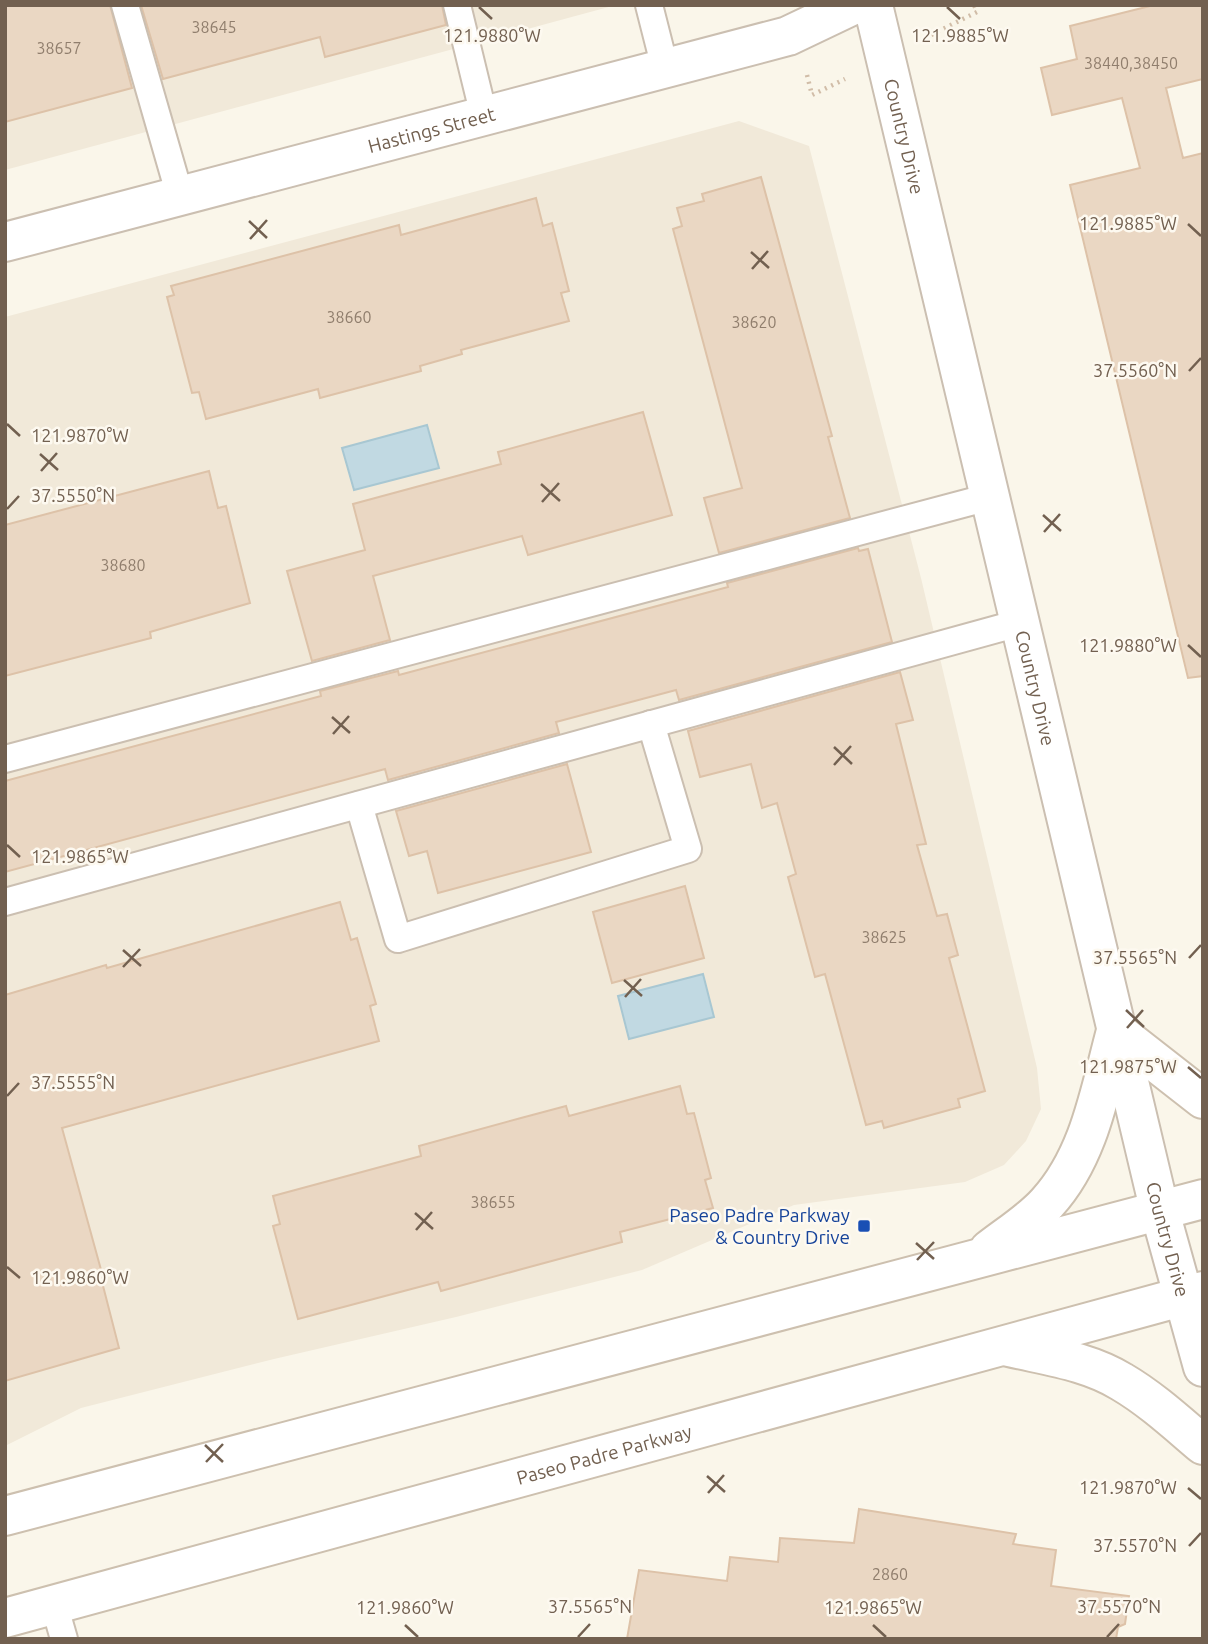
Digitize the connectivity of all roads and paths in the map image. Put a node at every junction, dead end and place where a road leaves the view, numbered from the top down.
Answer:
1 (125, 5) edge
2 (457, 5) edge
3 (649, 5) edge
4 (853, 5) edge
5 (873, 5) edge
6 (974, 5) edge
7 (977, 12) dead end
8 (665, 68) junction
9 (484, 116) junction
10 (180, 196) junction
11 (5, 242) edge
12 (989, 497) junction
13 (1019, 623) junction
14 (651, 724) junction
15 (5, 759) edge
16 (359, 805) junction
17 (5, 902) edge
18 (1116, 1031) junction
19 (1203, 1099) edge
20 (1203, 1199) edge
21 (1160, 1212) junction
22 (979, 1259) junction
23 (1193, 1294) edge
24 (1003, 1346) junction
25 (1203, 1367) edge
26 (1203, 1445) edge
27 (5, 1516) edge
28 (5, 1618) edge
29 (59, 1621) edge

1 - 10 lane
2 - 9 lane
3 - 8 lane
4 - 8 main road, Hastings Street
5 - 12 main road, Country Drive
6 - 7 path
8 - 9 main road, Hastings Street
9 - 10 main road, Hastings Street
10 - 11 main road, Hastings Street
12 - 13 main road, Country Drive
12 - 15 lane
13 - 14 lane
13 - 18 main road, Country Drive
14 - 16 lane
14 - 16 lane
16 - 17 lane
18 - 19 main road
18 - 21 main road, Country Drive
18 - 22 main road
20 - 21 main road
21 - 22 main road
21 - 23 main road, Country Drive
22 - 27 main road
23 - 24 main road, Paseo Padre Parkway
23 - 25 main road, Country Drive
24 - 26 main road
24 - 29 main road, Paseo Padre Parkway
28 - 29 main road, Paseo Padre Parkway

